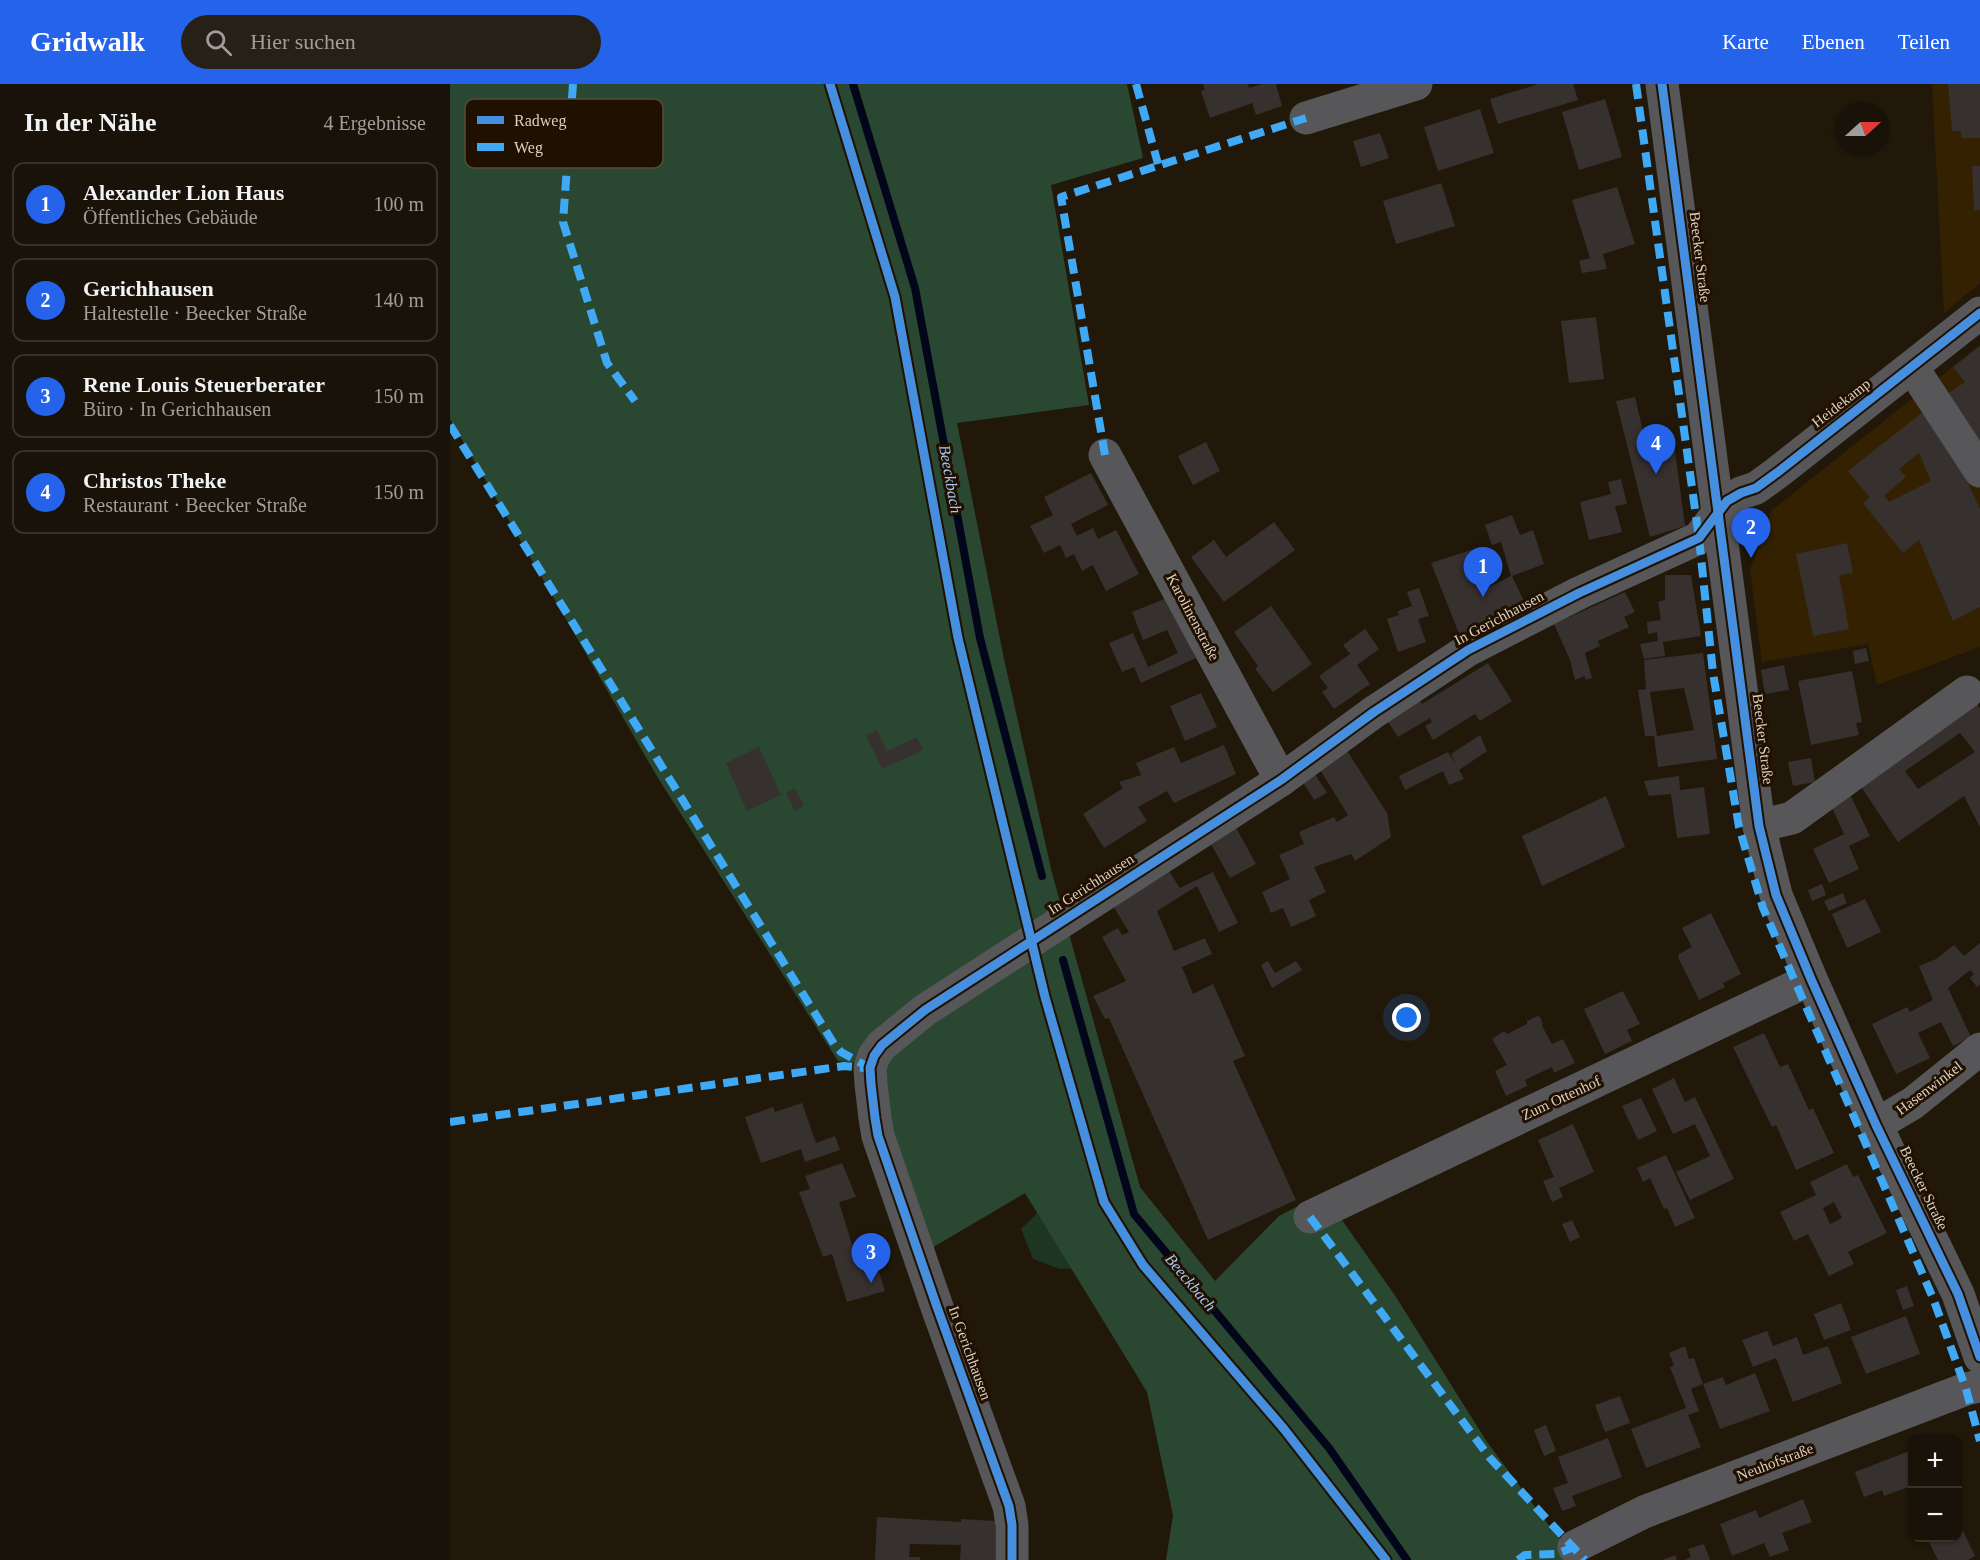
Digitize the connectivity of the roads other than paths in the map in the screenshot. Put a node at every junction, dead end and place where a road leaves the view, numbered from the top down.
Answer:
1 (1416, 84) edge
2 (1662, 84) edge
3 (1306, 118) dead end
4 (1980, 313) edge
5 (1912, 367) junction
6 (1105, 454) dead end
7 (1980, 471) edge
8 (1718, 511) junction
9 (1967, 692) dead end
10 (1281, 780) junction
11 (1759, 826) junction
12 (1811, 979) junction
13 (1980, 1049) edge
14 (1876, 1125) junction
15 (1310, 1217) dead end
16 (1969, 1292) edge
17 (1980, 1357) edge
18 (1980, 1386) edge
19 (1574, 1547) dead end
20 (1012, 1560) edge

1 - 3 street
2 - 8 street, Beecker Straße
4 - 5 street, Heidekamp
5 - 7 street
5 - 8 street, Heidekamp
6 - 10 street, Karolinenstraße
8 - 10 street, In Gerichhausen
8 - 11 street, Beecker Straße
9 - 11 street
10 - 20 street, In Gerichhausen
11 - 12 street, Beecker Straße
12 - 14 street, Beecker Straße
12 - 15 street, Zum Ottenhof
13 - 14 street, Hasenwinkel
14 - 16 street, Beecker Straße
16 - 17 street, Beecker Straße
18 - 19 street, Neuhofstraße

